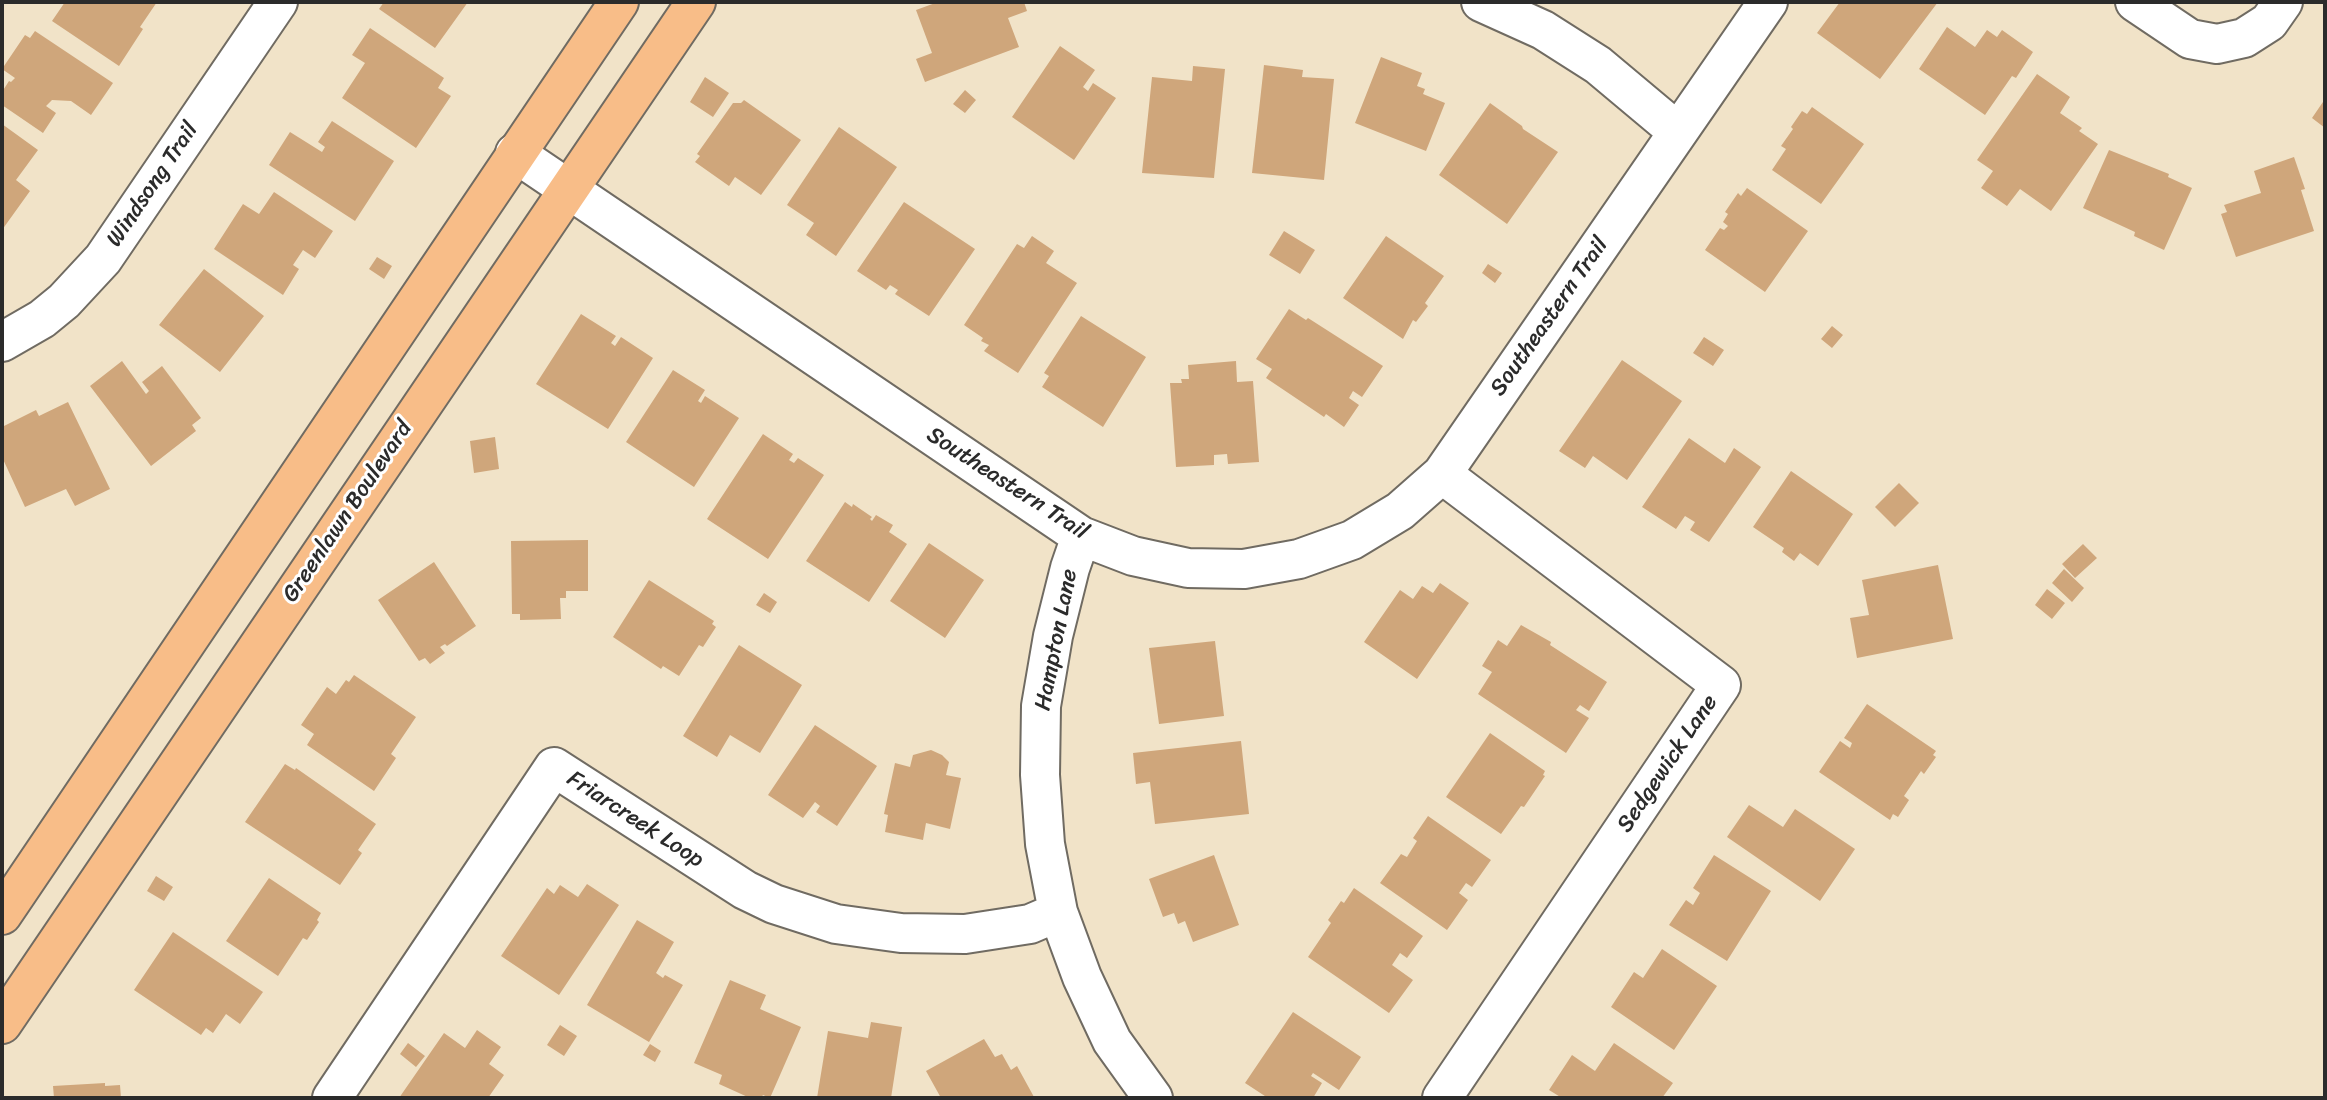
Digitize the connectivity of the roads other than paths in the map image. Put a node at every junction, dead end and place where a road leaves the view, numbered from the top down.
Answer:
1 (278, 2) edge
2 (619, 2) edge
3 (696, 2) edge
4 (1481, 2) edge
5 (1768, 2) edge
6 (2135, 2) edge
7 (2283, 2) edge
8 (1678, 131) junction
9 (515, 153) junction
10 (568, 189) junction
11 (2, 342) edge
12 (1442, 474) junction
13 (1081, 536) junction
14 (1058, 912) junction
15 (2, 915) edge
16 (2, 1024) edge
17 (332, 1098) edge
18 (1153, 1098) edge
19 (1442, 1098) edge

1 - 11 street, Windsong Trail
2 - 9 main road
3 - 10 main road, Greenlawn Boulevard
4 - 8 street
5 - 8 street, Southeastern Trail
6 - 7 street
8 - 12 street, Southeastern Trail
9 - 10 street, Southeastern Trail
9 - 15 main road
10 - 13 street, Southeastern Trail
10 - 16 main road, Greenlawn Boulevard
12 - 13 street, Southeastern Trail
12 - 19 street, Sedgewick Lane
13 - 14 street, Hampton Lane
14 - 17 street, Friarcreek Loop
14 - 18 street, Hampton Lane

